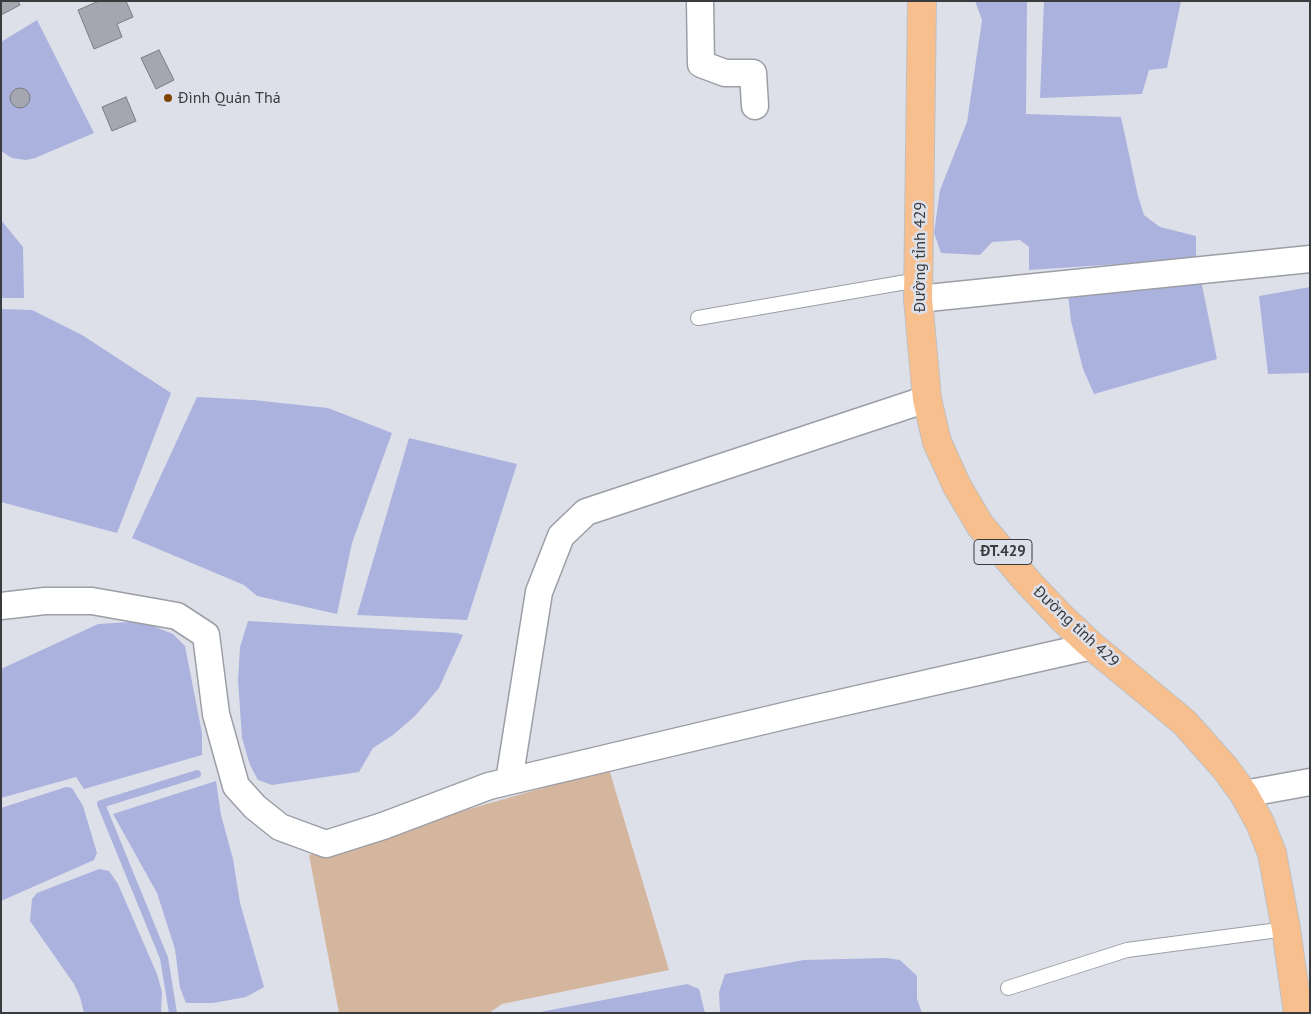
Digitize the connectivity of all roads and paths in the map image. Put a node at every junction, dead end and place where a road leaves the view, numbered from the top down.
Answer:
1 (700, 1) edge
2 (922, 1) edge
3 (755, 106) dead end
4 (1310, 259) edge
5 (918, 289) junction
6 (698, 318) dead end
7 (927, 398) junction
8 (1, 606) edge
9 (1092, 646) junction
10 (509, 781) junction
11 (1310, 782) edge
12 (1244, 794) junction
13 (1286, 929) junction
14 (1008, 988) dead end
15 (1298, 1013) edge

1 - 3 street
2 - 5 main road, Đường tỉnh 429 / ĐT.429
4 - 5 street
5 - 6 lane
5 - 7 main road, Đường tỉnh 429 / ĐT.429
7 - 9 main road, Đường tỉnh 429 / ĐT.429
7 - 10 street
8 - 10 street
9 - 10 street
9 - 12 main road, Đường tỉnh 429 / ĐT.429
11 - 12 street
12 - 13 main road, Đường tỉnh 429 / ĐT.429
13 - 14 lane
13 - 15 main road, Đường tỉnh 429 / ĐT.429

